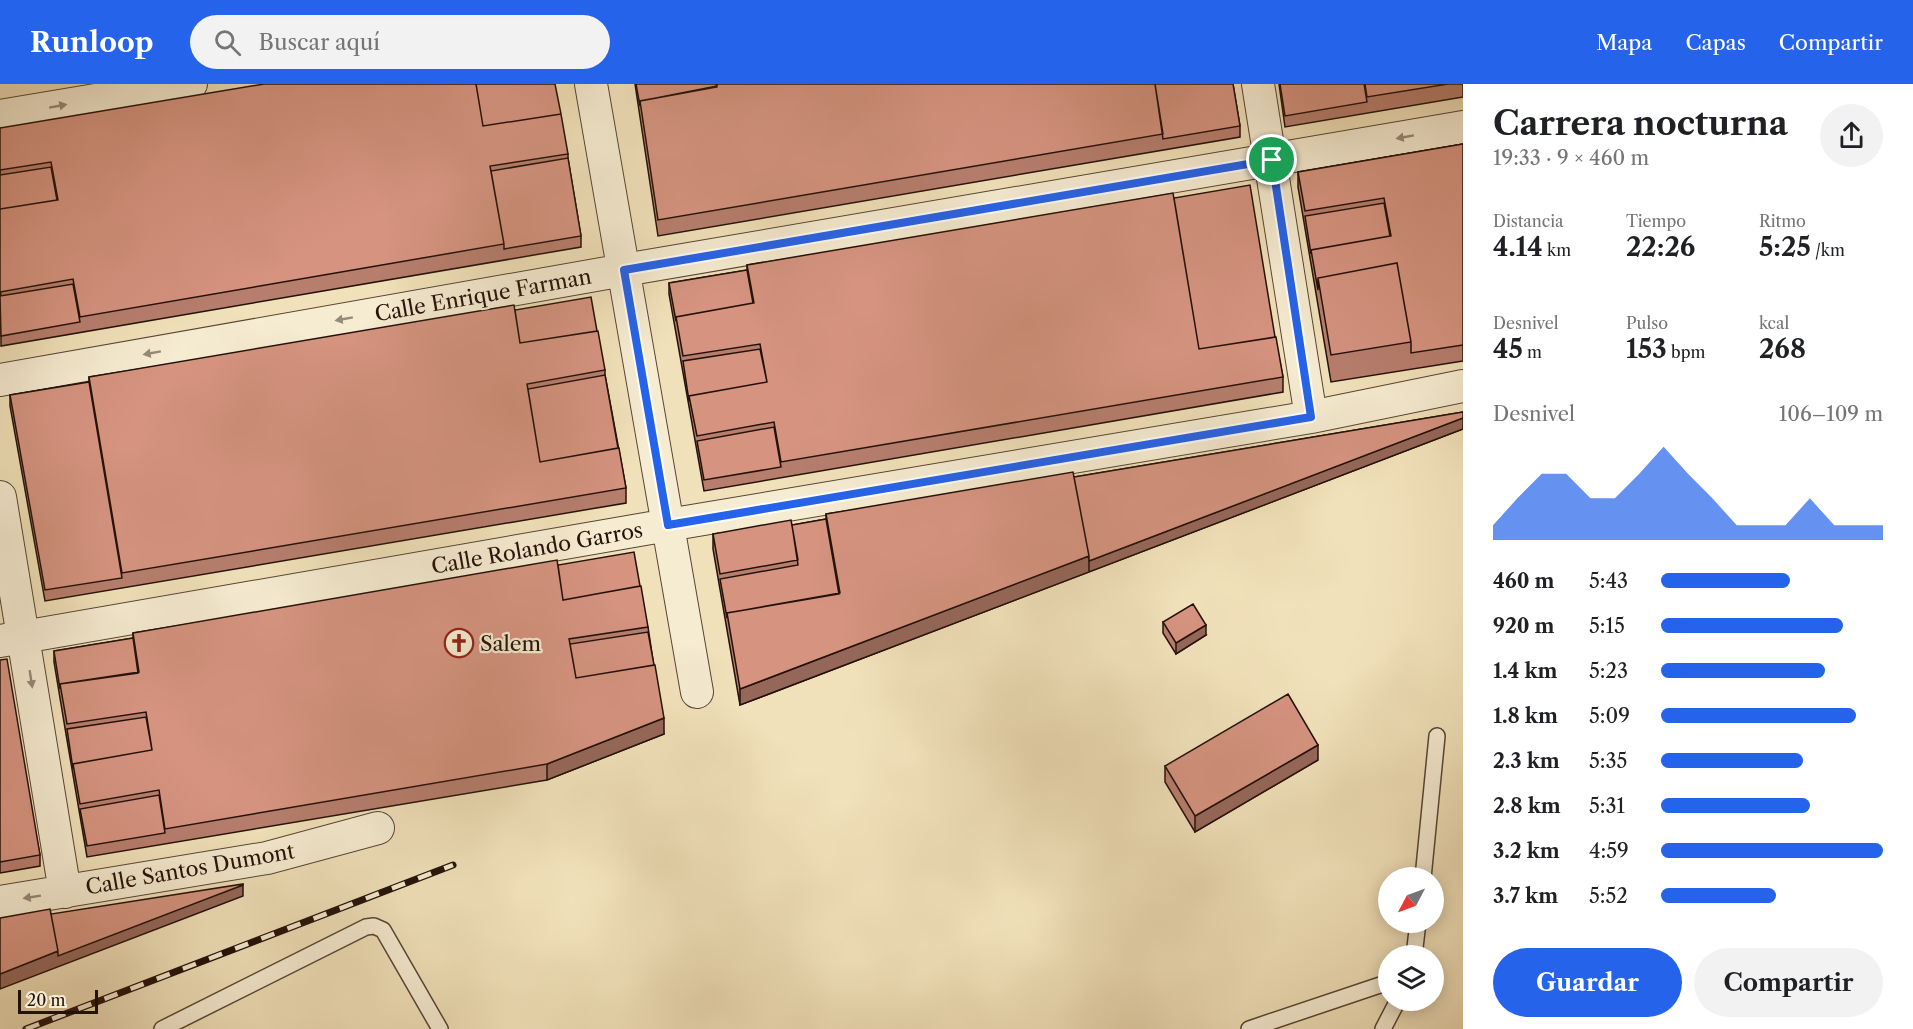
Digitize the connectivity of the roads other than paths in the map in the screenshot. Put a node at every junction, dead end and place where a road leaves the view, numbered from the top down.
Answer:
1 (191, 84) edge
2 (591, 84) edge
3 (1258, 84) edge
4 (0, 116) edge
5 (1463, 127) edge
6 (1272, 160) junction
7 (624, 270) junction
8 (0, 380) edge
9 (1463, 386) edge
10 (1311, 417) junction
11 (0, 497) edge
12 (668, 525) junction
13 (12, 639) edge
14 (697, 692) dead end
15 (1437, 736) dead end
16 (378, 828) dead end
17 (1424, 867) edge
18 (65, 892) junction
19 (0, 902) edge
20 (1378, 986) edge
21 (1392, 1011) edge
22 (162, 1029) edge
23 (440, 1029) edge
24 (1250, 1029) edge
25 (1383, 1029) edge

4 -> 1 street
2 - 7 street
3 - 6 street
5 -> 6 street, Calle Enrique Farman
6 - 7 street, Calle Enrique Farman
6 - 10 street
7 -> 8 street, Calle Enrique Farman
7 - 12 street
9 - 10 street, Calle Rolando Garros
10 - 12 street, Calle Rolando Garros
11 - 13 street
12 - 13 street, Calle Rolando Garros
12 - 14 street
13 -> 18 street
15 - 17 lane
16 - 18 street, Calle Santos Dumont
18 -> 19 street, Calle Santos Dumont
20 - 24 lane
21 - 25 lane
22 - 23 lane

